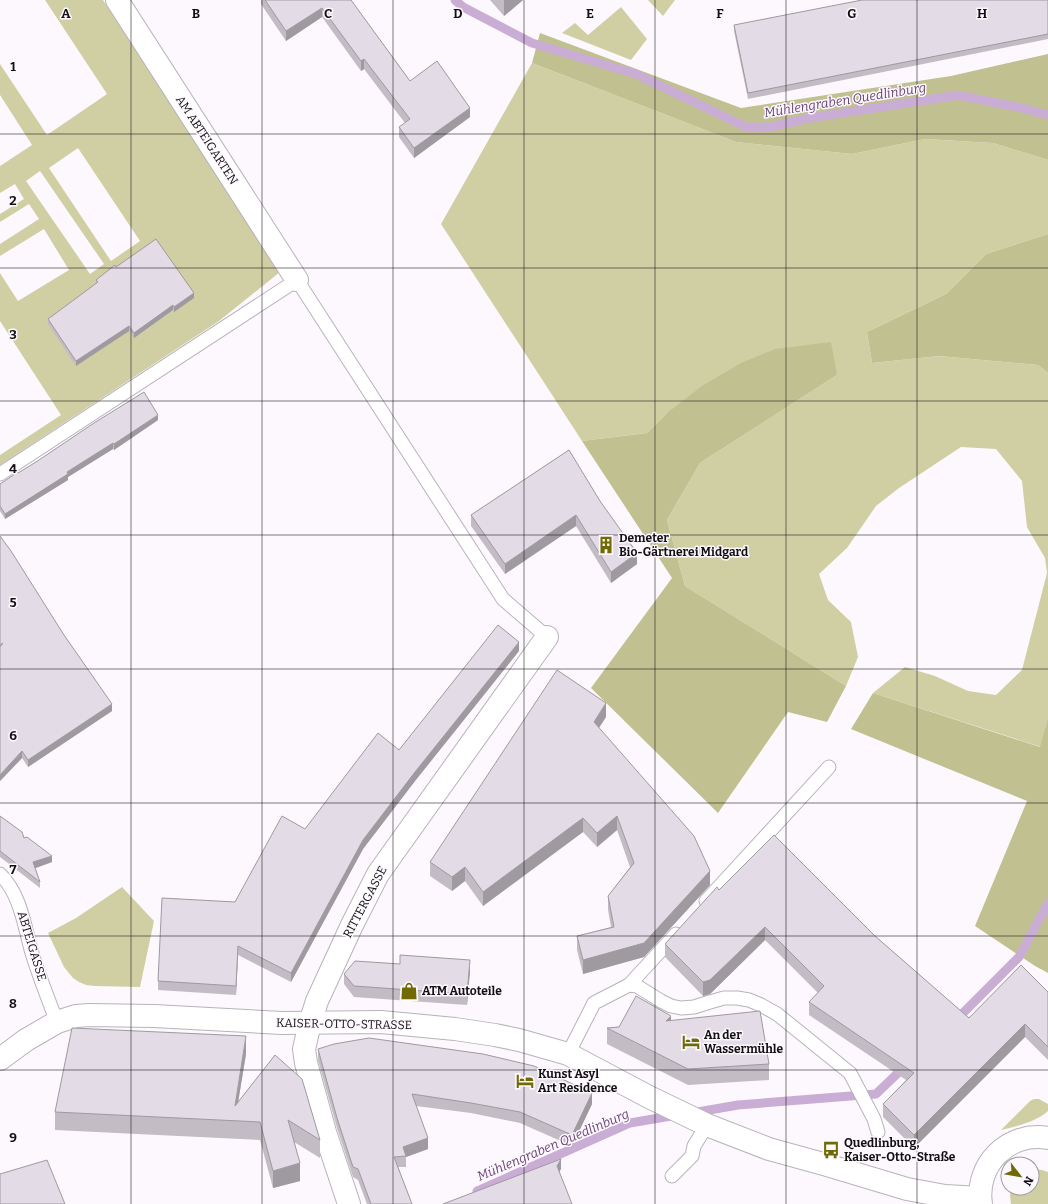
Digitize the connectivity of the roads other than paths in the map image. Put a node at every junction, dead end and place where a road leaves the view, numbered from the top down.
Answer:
1 (117, 0) edge
2 (297, 280) junction
3 (0, 474) edge
4 (546, 637) joint
5 (829, 767) dead end
6 (0, 874) edge
7 (696, 912) edge
8 (686, 923) edge
9 (629, 985) junction
10 (57, 1022) junction
11 (310, 1023) junction
12 (568, 1054) junction
13 (0, 1059) edge
14 (707, 1125) junction
15 (876, 1126) dead end
16 (1048, 1138) edge
17 (672, 1176) dead end
18 (904, 1196) edge
19 (981, 1201) edge
20 (349, 1204) edge

1 - 2 street, AM ABTEIGARTEN
2 - 3 lane
2 - 4 lane
4 - 11 street, RITTERGASSE
5 - 7 lane
6 - 10 lane, ABTEIGASSE
8 - 9 lane
9 - 12 lane
9 - 15 lane
10 - 11 street, KAISER-OTTO-STRASSE
10 - 13 street, KAISER-OTTO-STRASSE
11 - 12 street, KAISER-OTTO-STRASSE
11 - 20 street, RITTERGASSE
12 - 14 street, KAISER-OTTO-STRASSE
14 - 17 lane
14 - 18 street, KAISER-OTTO-STRASSE
16 - 19 street
18 - 19 street, KAISER-OTTO-STRASSE

